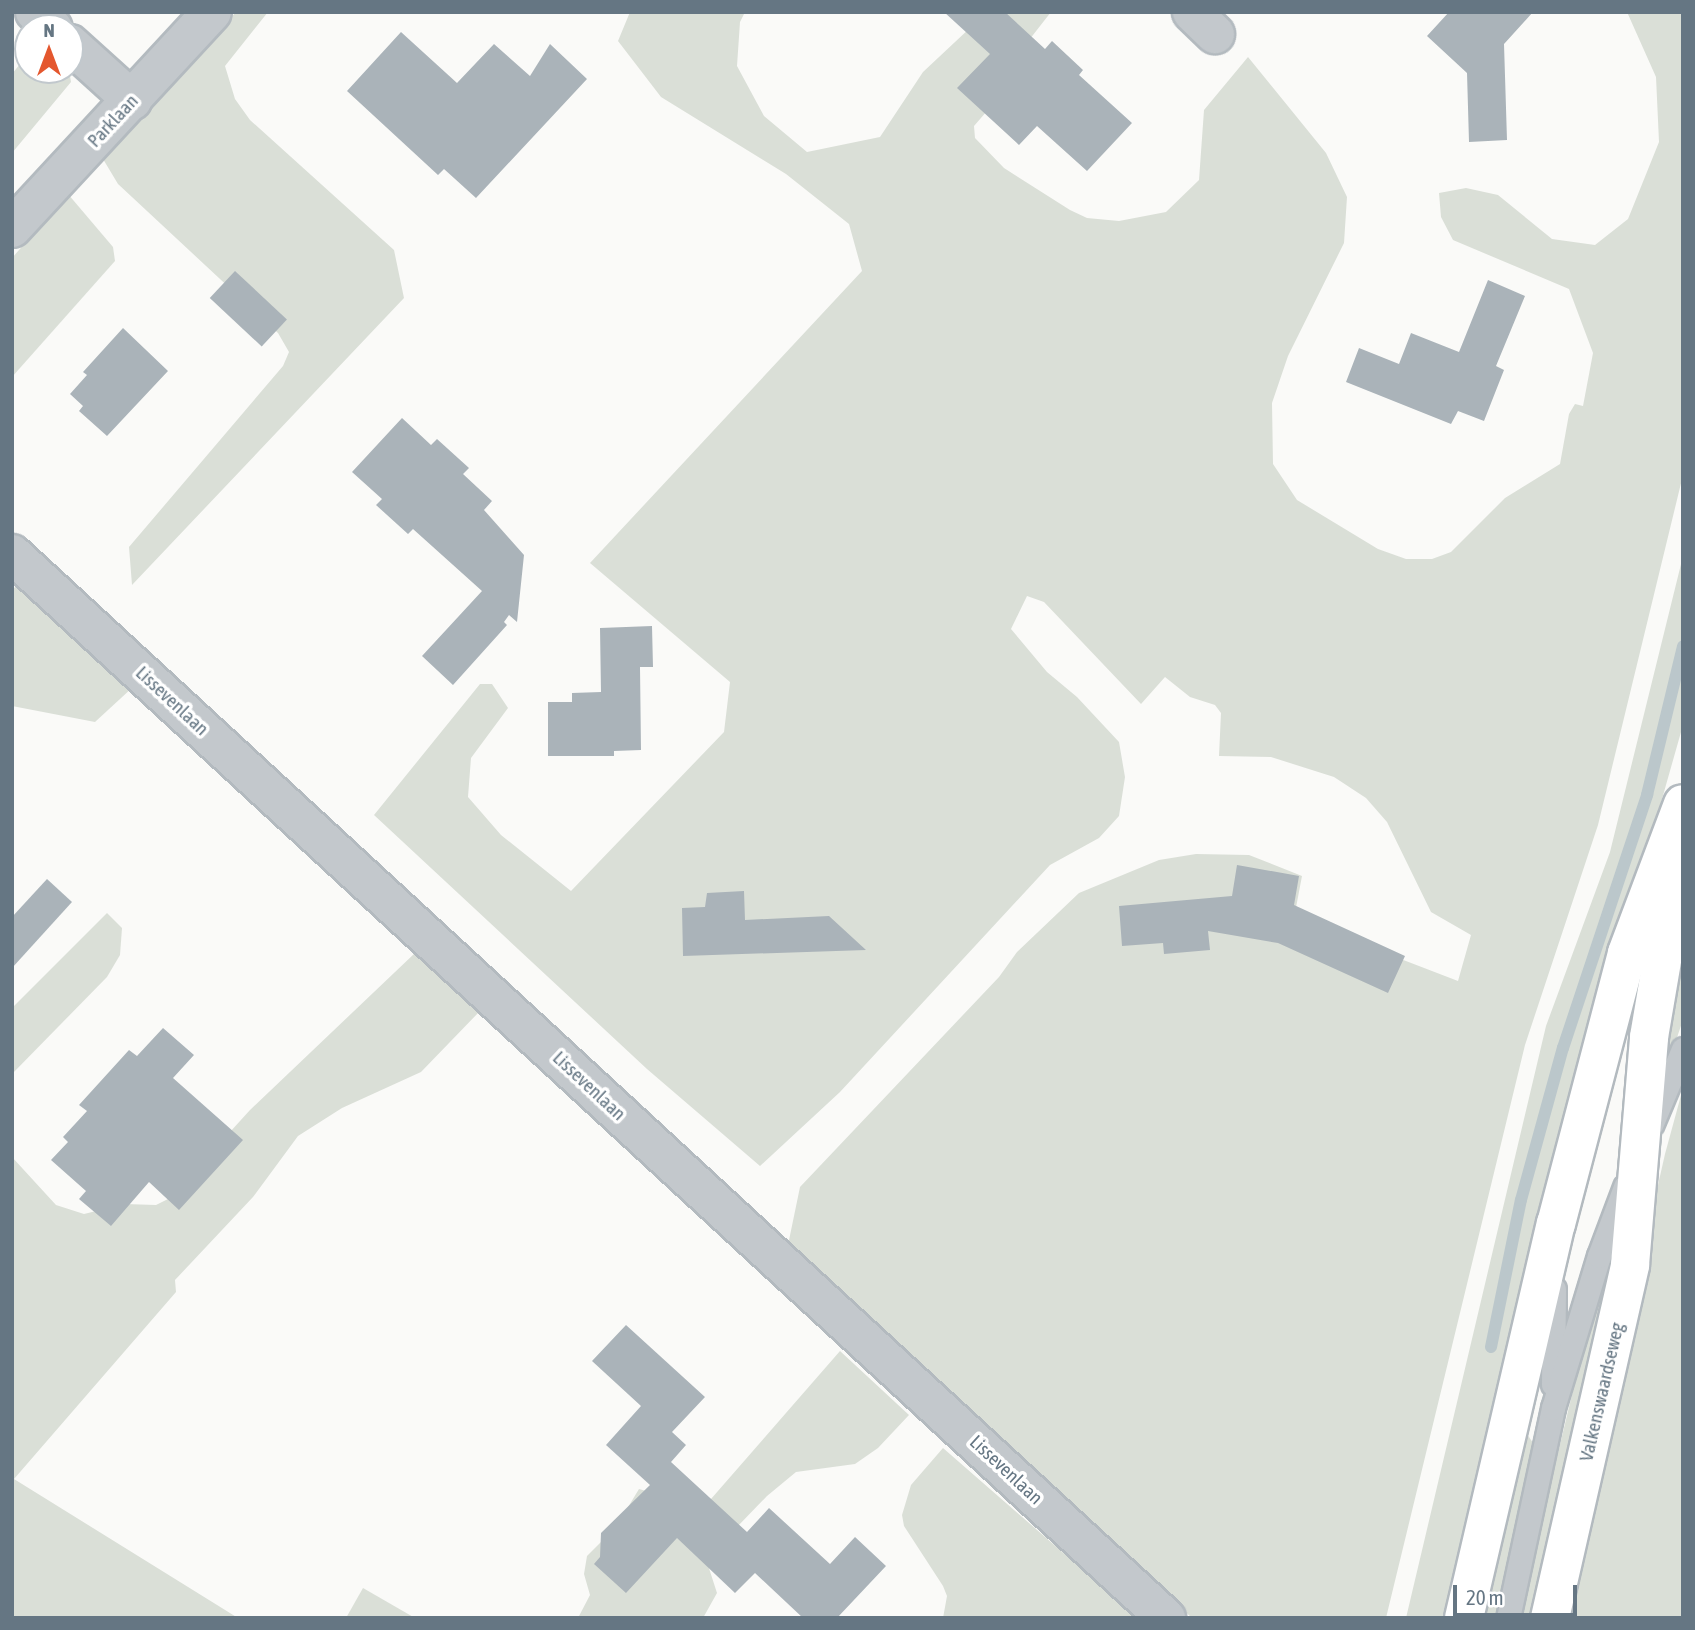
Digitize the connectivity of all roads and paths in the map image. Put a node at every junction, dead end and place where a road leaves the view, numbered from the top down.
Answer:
1 (212, 12) edge
2 (84, 57) edge
3 (132, 100) junction
4 (12, 228) edge
5 (12, 554) edge
6 (1683, 804) edge
7 (1683, 840) edge
8 (1683, 1049) edge
9 (1635, 1163) junction
10 (1556, 1224) junction
11 (1553, 1408) junction
12 (1166, 1618) edge
13 (1464, 1618) edge
14 (1508, 1618) edge
15 (1550, 1618) edge

1 - 3 street, Parklaan
2 - 3 street
3 - 4 street, Parklaan
5 - 12 street, Lissevenlaan
6 - 10 main road, Valkenswaardseweg
7 - 9 main road, Valkenswaardseweg
8 - 9 lane, Valkenswaardseweg
9 - 11 lane, Valkenswaardseweg
9 - 15 main road, Valkenswaardseweg
10 - 11 lane, Valkenswaardseweg
10 - 13 main road, Valkenswaardseweg
11 - 14 lane, Valkenswaardseweg

